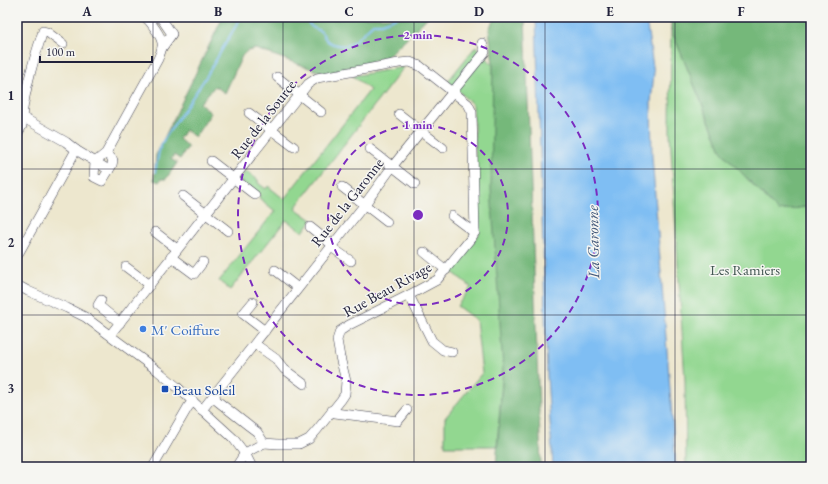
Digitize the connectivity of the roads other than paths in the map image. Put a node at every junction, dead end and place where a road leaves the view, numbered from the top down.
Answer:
1 (147, 18) edge
2 (482, 43) dead end
3 (63, 44) dead end
4 (277, 77) dead end
5 (453, 91) junction
6 (299, 94) junction
7 (321, 112) dead end
8 (249, 113) dead end
9 (399, 114) dead end
10 (20, 115) edge
11 (271, 130) junction
12 (420, 131) junction
13 (17, 134) edge
14 (294, 147) dead end
15 (443, 148) dead end
16 (370, 149) dead end
17 (76, 150) junction
18 (106, 152) junction
19 (211, 161) dead end
20 (95, 162) junction
21 (392, 167) junction
22 (108, 170) junction
23 (234, 178) junction
24 (415, 184) dead end
25 (342, 187) dead end
26 (256, 195) dead end
27 (183, 196) dead end
28 (365, 204) junction
29 (206, 214) junction
30 (452, 216) dead end
31 (387, 222) dead end
32 (310, 227) dead end
33 (228, 231) dead end
34 (155, 232) dead end
35 (475, 232) junction
36 (332, 245) junction
37 (178, 249) junction
38 (424, 252) dead end
39 (17, 256) edge
40 (172, 257) junction
41 (351, 261) dead end
42 (203, 262) dead end
43 (126, 267) dead end
44 (275, 270) dead end
45 (446, 270) junction
46 (17, 285) edge
47 (150, 285) junction
48 (298, 288) junction
49 (409, 295) junction
50 (101, 300) dead end
51 (253, 302) dead end
52 (120, 323) junction
53 (265, 331) junction
54 (110, 335) junction
55 (255, 344) junction
56 (452, 352) dead end
57 (304, 384) dead end
58 (215, 395) junction
59 (193, 401) junction
60 (202, 410) junction
61 (332, 410) junction
62 (407, 410) dead end
63 (264, 443) junction
64 (245, 453) junction
65 (153, 467) edge
66 (236, 467) edge
67 (252, 467) edge

1 - 18 street
2 - 5 street, Rue de la Garonne
3 - 10 street
4 - 6 street
5 - 6 street, Rue de la Source
5 - 12 street, Rue de la Garonne
5 - 35 street
6 - 7 street
6 - 11 street, Rue de la Source
8 - 11 street
9 - 12 street
10 - 13 street
10 - 17 street
11 - 14 street
11 - 23 street, Rue de la Source
12 - 15 street
12 - 21 street, Rue de la Garonne
16 - 21 street
17 - 20 street
17 - 39 street
18 - 20 street
18 - 22 street
19 - 23 street
20 - 22 street
20 - 22 street
21 - 24 street
21 - 28 street, Rue de la Garonne
23 - 26 street
23 - 29 street, Rue de la Source
25 - 28 street
27 - 29 street
28 - 31 street
28 - 36 street, Rue de la Garonne
29 - 33 street
29 - 37 street, Rue de la Source
30 - 35 street
32 - 36 street
34 - 37 street
35 - 45 street, Rue Beau Rivage
36 - 41 street
36 - 48 street, Rue de la Garonne
37 - 40 street, Rue de la Source
38 - 45 street, Rue Beau Rivage
40 - 42 street
40 - 47 street, Rue de la Source
43 - 47 street
44 - 48 street
45 - 49 street, Rue Beau Rivage
46 - 54 street
47 - 52 street, Rue de la Source
48 - 53 street, Rue de la Garonne
49 - 56 street
49 - 61 street, Rue Beau Rivage
50 - 52 street
51 - 53 street
52 - 54 street, Rue de la Source
53 - 55 street, Rue de la Garonne
54 - 59 street
55 - 57 street
55 - 58 street, Rue de la Garonne
58 - 60 street, Rue de la Garonne
58 - 63 street
59 - 60 street
59 - 65 street
60 - 64 street
61 - 62 street
61 - 63 street, Rue Beau Rivage
63 - 64 street
64 - 66 street
64 - 67 street

